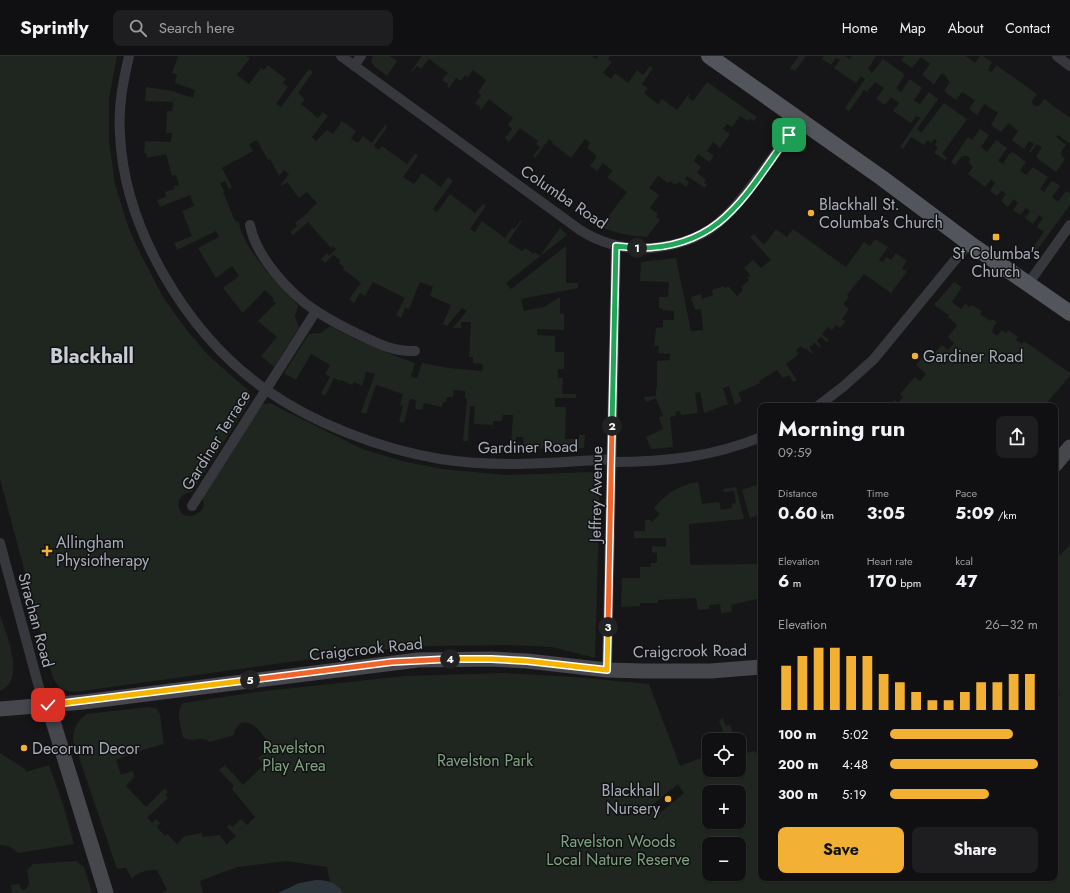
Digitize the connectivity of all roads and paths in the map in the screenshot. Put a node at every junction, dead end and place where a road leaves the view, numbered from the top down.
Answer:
1 (129, 56) edge
2 (341, 56) edge
3 (361, 56) edge
4 (709, 56) edge
5 (1056, 56) edge
6 (354, 66) junction
7 (1070, 66) edge
8 (800, 120) junction
9 (250, 225) dead end
10 (1070, 225) edge
11 (969, 242) junction
12 (616, 246) junction
13 (1028, 284) junction
14 (316, 311) junction
15 (1070, 313) edge
16 (415, 351) dead end
17 (266, 390) junction
18 (822, 403) edge
19 (758, 438) edge
20 (1070, 447) edge
21 (612, 460) junction
22 (1058, 461) edge
23 (192, 506) dead end
24 (0, 543) edge
25 (758, 667) edge
26 (607, 670) junction
27 (46, 705) junction
28 (0, 709) edge
29 (106, 893) edge

1 - 17 street, Gardiner Road
2 - 6 street, Columba Road
3 - 6 street
4 - 8 main road
5 - 7 street
6 - 12 street, Columba Road
8 - 11 main road
8 - 12 street, Columba Road
9 - 14 street
10 - 13 street
11 - 13 main road
11 - 18 street
12 - 21 street, Jeffrey Avenue
13 - 15 main road
14 - 16 street
14 - 17 street, Gardiner Terrace
17 - 21 street, Gardiner Road
17 - 23 street, Gardiner Terrace
19 - 21 street, Gardiner Road
20 - 22 street
21 - 26 street, Jeffrey Avenue
24 - 27 street, Strachan Road
25 - 26 street, Craigcrook Road
26 - 27 street, Craigcrook Road
27 - 28 street, Craigcrook Road
27 - 29 street

